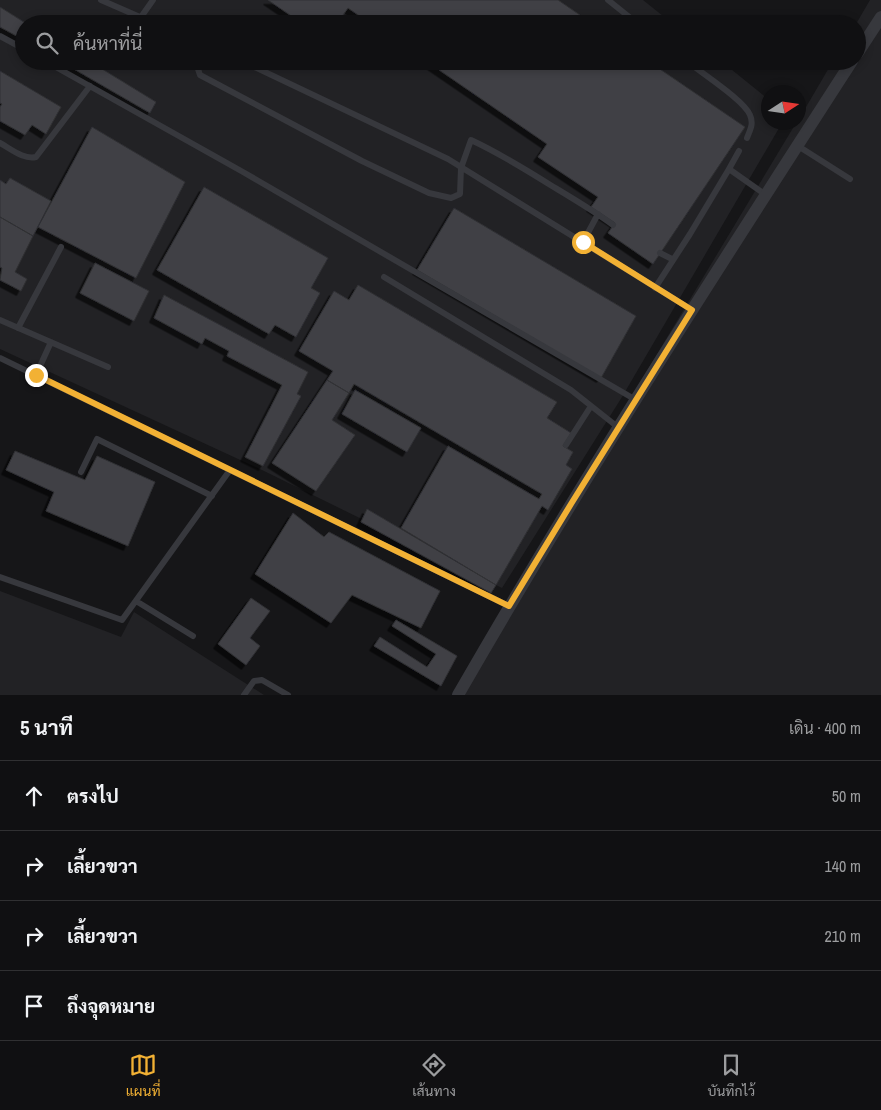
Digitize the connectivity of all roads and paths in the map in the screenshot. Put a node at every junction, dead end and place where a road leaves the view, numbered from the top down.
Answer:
1 (101, 0) edge
2 (153, 0) edge
3 (608, 0) edge
4 (135, 15) edge
5 (144, 15) edge
6 (627, 15) edge
7 (881, 17) edge
8 (0, 36) edge
9 (866, 40) edge
10 (15, 44) edge
11 (61, 70) edge
12 (198, 70) edge
13 (261, 70) edge
14 (699, 70) edge
15 (846, 70) edge
16 (90, 86) junction
17 (747, 138) dead end
18 (0, 143) edge
19 (798, 146) junction
20 (739, 151) dead end
21 (461, 168) junction
22 (728, 169) junction
23 (850, 179) dead end
24 (766, 195) junction
25 (598, 214) junction
26 (613, 225) dead end
27 (583, 242) junction
28 (61, 247) dead end
29 (660, 253) dead end
30 (672, 259) junction
31 (384, 277) dead end
32 (655, 288) junction
33 (692, 310) junction
34 (0, 320) edge
35 (18, 328) junction
36 (51, 342) junction
37 (0, 358) edge
38 (108, 367) dead end
39 (36, 375) junction
40 (636, 400) junction
41 (591, 406) junction
42 (619, 428) junction
43 (566, 445) dead end
44 (230, 470) junction
45 (81, 472) dead end
46 (212, 496) junction
47 (0, 577) edge
48 (136, 601) junction
49 (509, 606) junction
50 (193, 636) dead end
51 (244, 695) edge
52 (288, 695) edge
53 (458, 695) edge

1 - 4 lane
2 - 5 lane
3 - 6 lane
7 - 9 street
8 - 10 lane
11 - 16 lane
12 - 21 lane
13 - 21 lane
14 - 17 lane
15 - 19 street
16 - 18 lane
16 - 40 lane
19 - 23 lane
19 - 24 street
20 - 22 lane
21 - 25 lane
21 - 27 lane
22 - 24 lane
22 - 30 lane
24 - 33 street
25 - 26 lane
25 - 27 lane
27 - 32 lane
28 - 35 lane
29 - 30 lane
30 - 32 lane
31 - 41 lane
32 - 33 lane
33 - 40 street
34 - 35 lane
35 - 36 lane
36 - 38 lane
36 - 39 lane
37 - 39 lane
39 - 44 lane
40 - 42 street
41 - 42 lane
41 - 43 lane
42 - 49 street
44 - 46 lane
44 - 49 lane
45 - 46 lane
46 - 48 lane
47 - 48 lane
48 - 50 lane
49 - 53 street
51 - 52 lane

